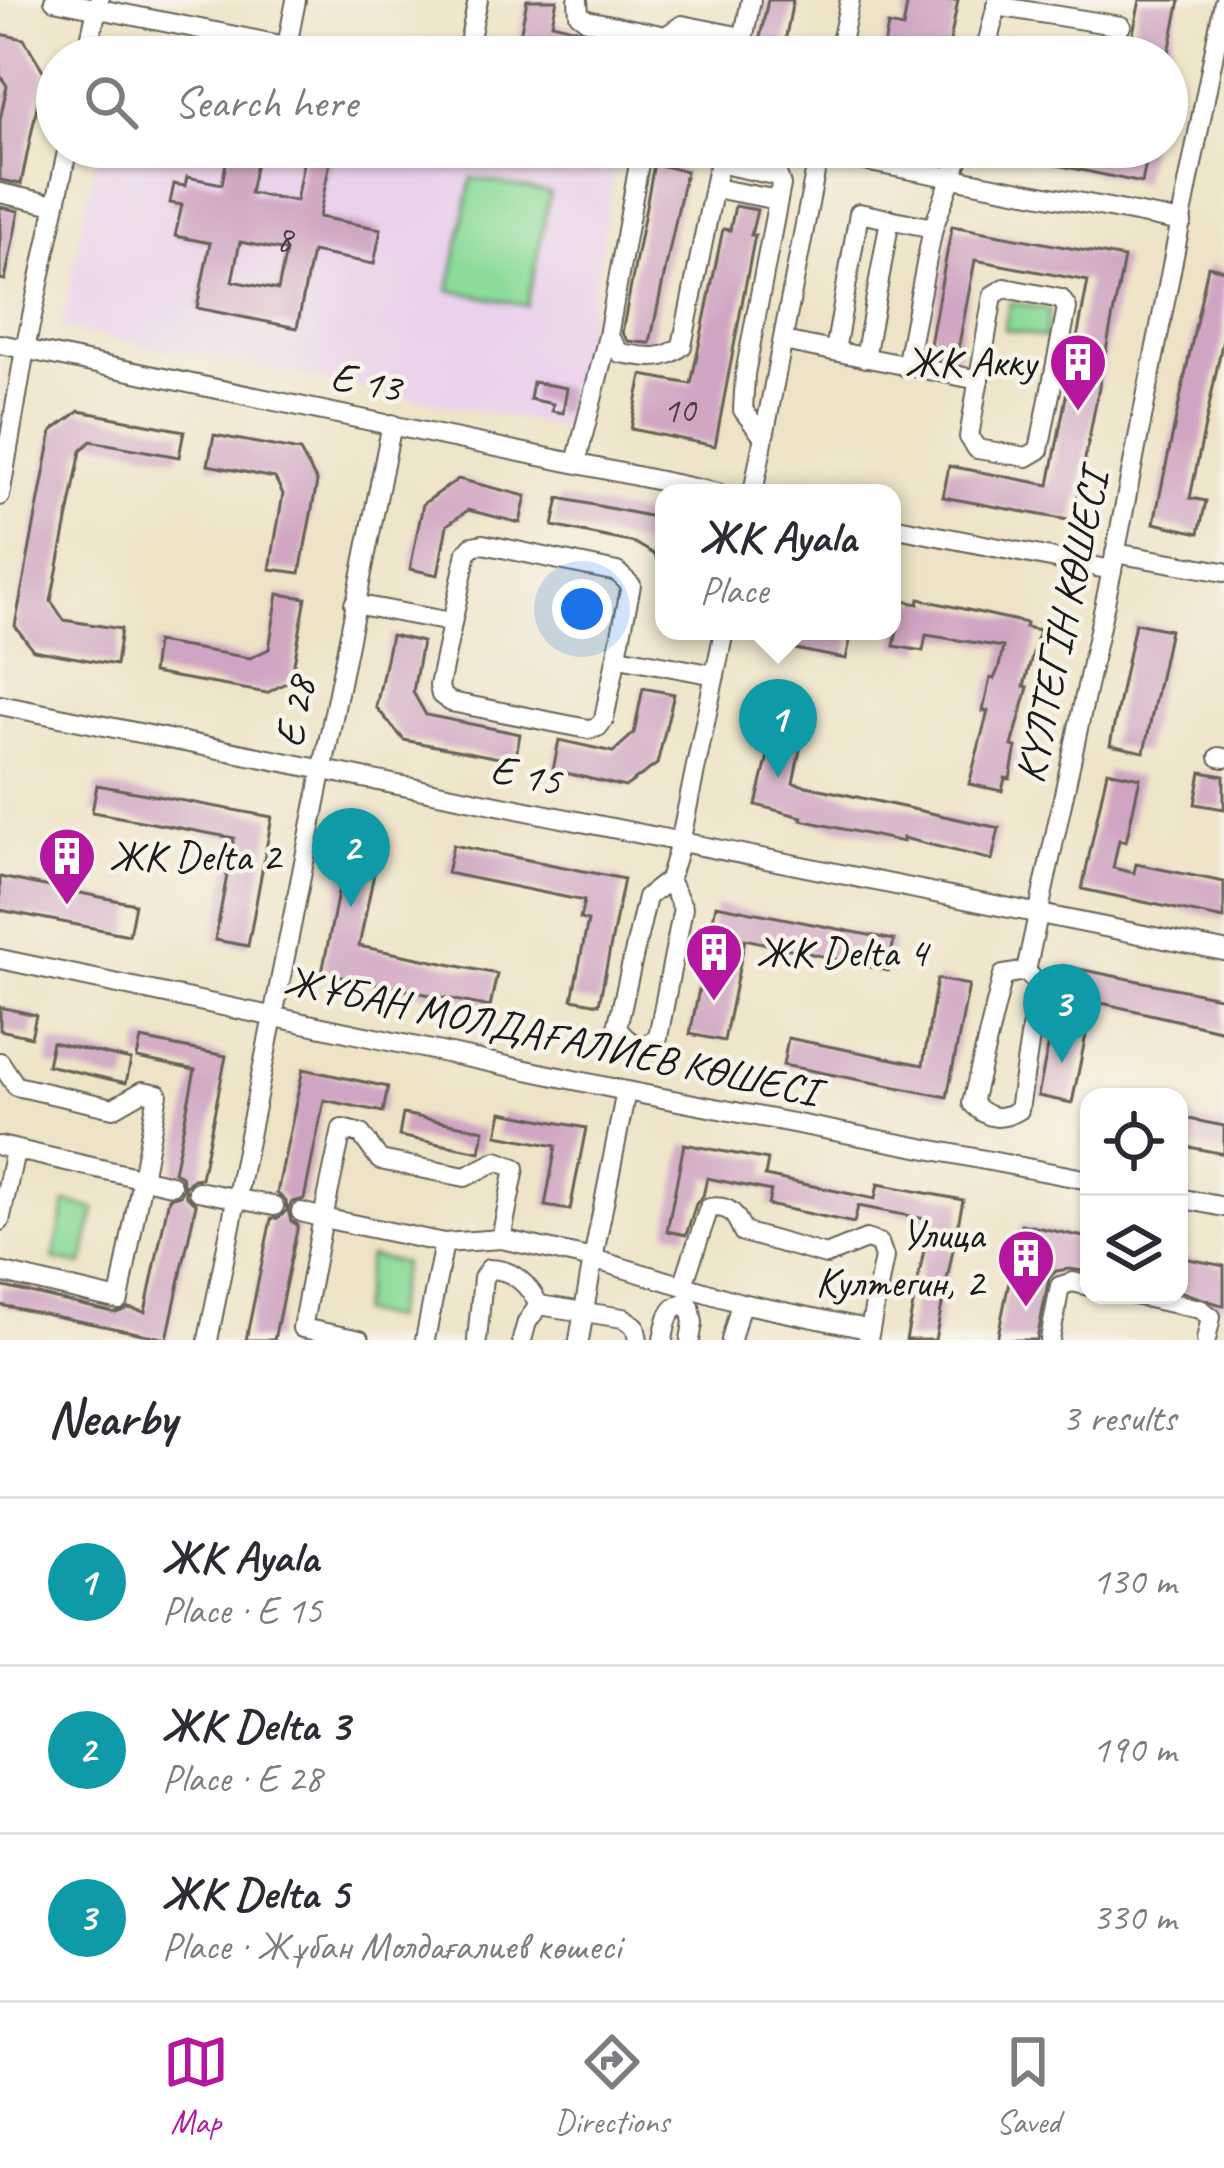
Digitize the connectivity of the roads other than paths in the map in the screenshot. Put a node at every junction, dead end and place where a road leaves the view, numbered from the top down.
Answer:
1 (53, 0) edge
2 (296, 0) edge
3 (478, 0) edge
4 (578, 0) edge
5 (751, 0) edge
6 (850, 0) edge
7 (1224, 2) edge
8 (997, 3) edge
9 (98, 4) edge
10 (1120, 26) dead end
11 (91, 36) edge
12 (241, 36) edge
13 (288, 36) edge
14 (470, 36) edge
15 (666, 36) joint
16 (842, 36) edge
17 (989, 36) edge
18 (64, 168) edge
19 (639, 168) edge
20 (717, 168) edge
21 (756, 168) edge
22 (816, 168) edge
23 (907, 168) edge
24 (955, 168) edge
25 (951, 177) junction
26 (713, 188) junction
27 (0, 194) edge
28 (778, 200) junction
29 (56, 205) junction
30 (890, 219) junction
31 (1182, 222) junction
32 (933, 228) junction
33 (608, 336) junction
34 (783, 341) junction
35 (0, 344) edge
36 (25, 350) junction
37 (835, 351) junction
38 (865, 358) junction
39 (906, 367) junction
40 (979, 380) junction
41 (392, 424) junction
42 (762, 435) junction
43 (576, 463) junction
44 (675, 484) edge
45 (754, 484) edge
46 (0, 496) edge
47 (901, 528) edge
48 (1113, 562) junction
49 (1224, 572) edge
50 (354, 604) junction
51 (452, 622) junction
52 (722, 640) edge
53 (619, 657) junction
54 (715, 675) junction
55 (0, 705) edge
56 (320, 770) junction
57 (680, 843) junction
58 (669, 880) junction
59 (1038, 914) junction
60 (1224, 950) edge
61 (0, 959) edge
62 (1026, 971) junction
63 (272, 1015) junction
64 (0, 1062) edge
65 (626, 1091) junction
66 (7, 1149) edge
67 (139, 1178) junction
68 (1080, 1178) edge
69 (171, 1185) dead end
70 (198, 1191) dead end
71 (1188, 1200) edge
72 (238, 1201) junction
73 (274, 1207) dead end
74 (1224, 1207) edge
75 (301, 1212) dead end
76 (323, 1217) junction
77 (0, 1221) edge
78 (501, 1239) junction
79 (444, 1243) junction
80 (593, 1259) junction
81 (0, 1272) edge
82 (1080, 1284) edge
83 (683, 1285) junction
84 (741, 1303) junction
85 (1176, 1304) edge
86 (539, 1306) junction
87 (584, 1315) junction
88 (867, 1335) edge
89 (208, 1340) edge
90 (360, 1340) edge
91 (425, 1340) edge
92 (477, 1340) edge
93 (522, 1340) edge
94 (579, 1340) edge
95 (638, 1340) edge
96 (663, 1340) edge
97 (690, 1340) edge
98 (731, 1340) edge
99 (1050, 1340) edge
100 (1207, 1340) edge

1 - 9 street
2 - 13 street
3 - 14 street
4 - 15 street
5 - 15 street
6 - 16 street
7 - 31 street, КҮЛТЕГІН КӨШЕСІ
8 - 10 street
8 - 17 street
9 - 11 street
9 - 12 street
18 - 29 street
19 - 33 street
20 - 26 street
21 - 28 street
22 - 34 street
23 - 25 street
24 - 25 street
25 - 31 street
25 - 32 street
26 - 28 street
26 - 33 street
27 - 29 street
28 - 42 street
29 - 36 street
30 - 32 street
30 - 37 street
30 - 38 street
31 - 48 street, КҮЛТЕГІН КӨШЕСІ
32 - 39 street
33 - 43 street
34 - 37 street
34 - 42 street
35 - 36 street, E 13
36 - 41 street, E 13
36 - 46 street
37 - 38 street
38 - 39 street
39 - 40 street
40 - 40 street
41 - 43 street, E 13
41 - 50 street, E 28
42 - 45 street
43 - 44 street, E 13
47 - 48 street
48 - 49 street
48 - 59 street, КҮЛТЕГІН КӨШЕСІ
50 - 51 street
50 - 56 street, E 28
51 - 53 street
51 - 53 street
52 - 54 street
53 - 54 street
54 - 57 street
55 - 56 street, E 15
56 - 57 street, E 15
56 - 63 street, E 28
57 - 58 street
57 - 59 street, E 15
58 - 58 street
59 - 60 street, E 15
59 - 62 street, КҮЛТЕГІН КӨШЕСІ
61 - 63 street, ЖҰБАН МОЛДАҒАЛИЕВ КӨШЕСІ
62 - 62 street
63 - 65 street, ЖҰБАН МОЛДАҒАЛИЕВ КӨШЕСІ
63 - 72 street, E 28
64 - 67 street
65 - 68 street, ЖҰБАН МОЛДАҒАЛИЕВ КӨШЕСІ
65 - 80 street
66 - 67 street
66 - 77 street
67 - 69 street
67 - 81 street
70 - 72 street
71 - 74 street
72 - 73 street
72 - 89 street, E 28
75 - 76 street
76 - 78 street
76 - 79 street
76 - 90 street
78 - 79 street
78 - 80 street
79 - 91 street
80 - 83 street
80 - 87 street
82 - 99 street
83 - 84 street
83 - 88 street
84 - 88 street
84 - 98 street
85 - 100 street
86 - 87 street
86 - 92 street
86 - 93 street
87 - 94 street
87 - 95 street
96 - 97 street

